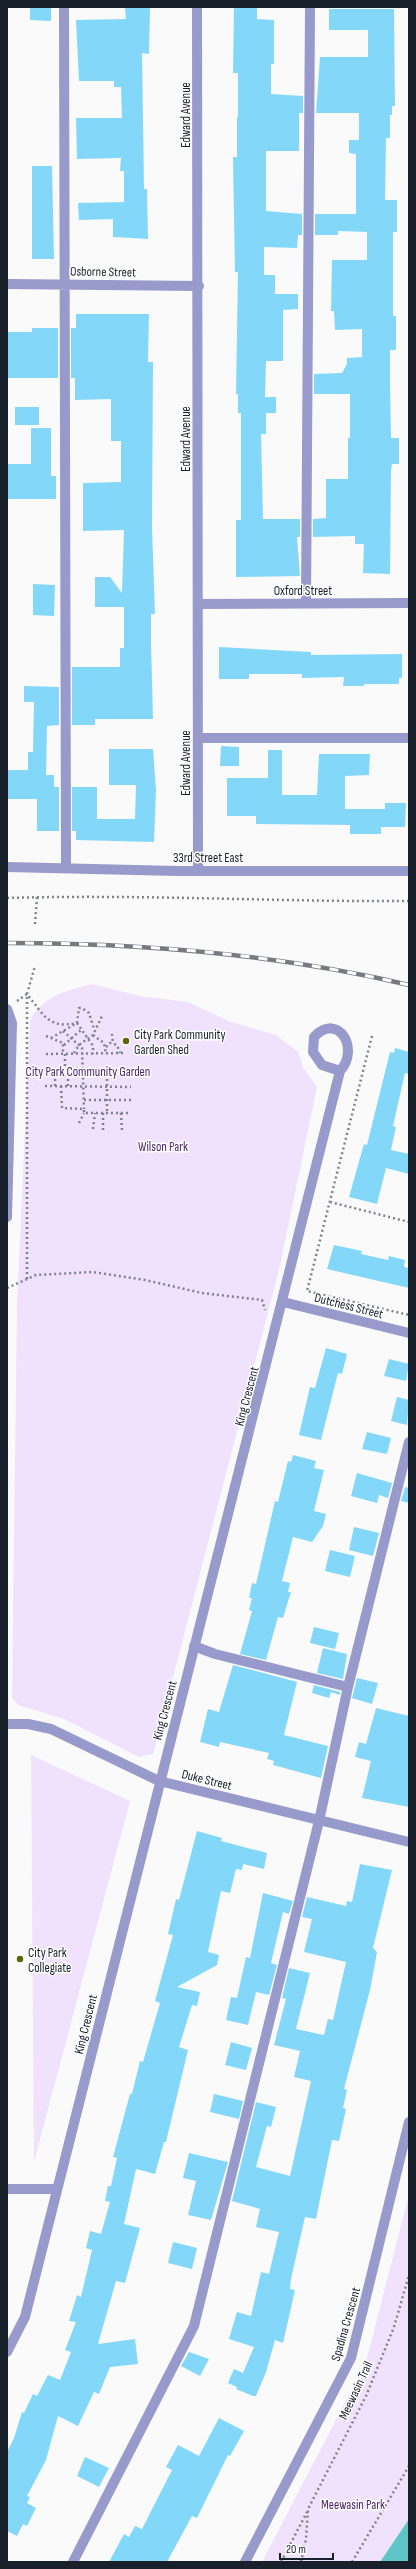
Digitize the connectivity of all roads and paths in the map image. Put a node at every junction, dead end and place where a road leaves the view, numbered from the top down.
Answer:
1 (64, 7) edge
2 (197, 7) edge
3 (310, 7) edge
4 (7, 284) edge
5 (66, 284) junction
6 (199, 286) junction
7 (306, 603) junction
8 (409, 603) edge
9 (198, 604) junction
10 (198, 738) junction
11 (409, 738) edge
12 (7, 867) edge
13 (66, 867) junction
14 (198, 871) junction
15 (409, 871) edge
16 (37, 897) junction
17 (7, 898) edge
18 (409, 901) edge
19 (35, 924) dead end
20 (35, 966) dead end
21 (28, 994) junction
22 (7, 1009) edge
23 (103, 1014) dead end
24 (78, 1023) junction
25 (94, 1029) junction
26 (81, 1030) junction
27 (63, 1031) junction
28 (112, 1034) dead end
29 (93, 1035) junction
30 (46, 1036) dead end
31 (372, 1036) dead end
32 (51, 1038) junction
33 (71, 1038) junction
34 (89, 1040) junction
35 (113, 1044) junction
36 (63, 1045) junction
37 (79, 1046) junction
38 (106, 1047) junction
39 (46, 1054) dead end
40 (64, 1054) junction
41 (74, 1054) junction
42 (83, 1054) junction
43 (94, 1054) junction
44 (106, 1054) junction
45 (120, 1054) junction
46 (124, 1054) dead end
47 (46, 1069) dead end
48 (55, 1069) junction
49 (67, 1069) junction
50 (83, 1069) junction
51 (108, 1069) junction
52 (130, 1069) dead end
53 (340, 1072) dead end
54 (45, 1086) dead end
55 (55, 1086) junction
56 (61, 1086) junction
57 (68, 1086) junction
58 (84, 1086) junction
59 (108, 1086) junction
60 (131, 1087) dead end
61 (84, 1100) junction
62 (108, 1100) junction
63 (131, 1100) dead end
64 (84, 1111) junction
65 (95, 1113) junction
66 (103, 1113) junction
67 (108, 1113) junction
68 (121, 1113) junction
69 (131, 1113) dead end
70 (79, 1123) dead end
71 (93, 1128) dead end
72 (104, 1130) dead end
73 (122, 1130) dead end
74 (330, 1202) junction
75 (7, 1217) edge
76 (409, 1222) edge
77 (27, 1279) junction
78 (7, 1288) edge
79 (284, 1302) junction
80 (409, 1315) edge
81 (280, 1316) junction
82 (409, 1333) edge
83 (409, 1442) edge
84 (194, 1646) junction
85 (348, 1687) junction
86 (7, 1724) edge
87 (160, 1781) junction
88 (319, 1821) junction
89 (409, 1842) edge
90 (409, 2122) edge
91 (7, 2189) edge
92 (56, 2189) junction
93 (409, 2275) edge
94 (7, 2352) edge
95 (409, 2466) edge
96 (308, 2509) junction
97 (73, 2562) edge
98 (245, 2562) edge
99 (281, 2562) edge
100 (301, 2562) edge
101 (352, 2562) edge

1 - 5 street
2 - 6 street, Edward Avenue
3 - 7 street
4 - 5 street, Osborne Street
5 - 6 street, Osborne Street
5 - 13 street
6 - 9 street, Edward Avenue
7 - 8 street, Oxford Street
7 - 9 street, Oxford Street
9 - 10 street, Edward Avenue
10 - 11 street
10 - 14 street, Edward Avenue
12 - 13 street, 33rd Street East
13 - 14 street, 33rd Street East
14 - 15 street, 33rd Street East
16 - 17 path
16 - 18 path
16 - 19 path
20 - 21 path
21 - 24 path
21 - 77 path
22 - 75 street
23 - 25 path
24 - 25 path
24 - 26 path
24 - 27 path
25 - 29 path
26 - 33 path
26 - 34 path
27 - 32 path
27 - 33 path
28 - 35 path
29 - 34 path
29 - 38 path
30 - 32 path
31 - 74 path
32 - 36 path
33 - 36 path
33 - 37 path
34 - 37 path
34 - 43 path
35 - 38 path
35 - 45 path
36 - 40 path
37 - 41 path
37 - 42 path
38 - 44 path
39 - 40 path
40 - 41 path
40 - 49 path
41 - 42 path
42 - 43 path
42 - 50 path
43 - 44 path
44 - 45 path
45 - 46 path
47 - 48 path
48 - 49 path
48 - 55 path
49 - 50 path
49 - 57 path
50 - 51 path
50 - 58 path
51 - 52 path
51 - 59 path
53 - 79 street, King Crescent
54 - 55 path
55 - 56 path
56 - 57 path
56 - 64 path
57 - 58 path
58 - 59 path
58 - 61 path
59 - 60 path
59 - 62 path
61 - 62 path
61 - 64 path
62 - 63 path
62 - 67 path
64 - 65 path
64 - 70 path
65 - 66 path
65 - 71 path
66 - 67 path
66 - 72 path
67 - 68 path
68 - 69 path
68 - 73 path
74 - 76 path
74 - 80 path
77 - 78 path
77 - 81 path
79 - 81 street, King Crescent
79 - 82 street, Dutchess Street
81 - 84 street, King Crescent
83 - 85 street
84 - 85 street
84 - 87 street, King Crescent
85 - 88 street
86 - 87 street, Duke Street
87 - 88 street, Duke Street
87 - 92 street, King Crescent
88 - 89 street, Duke Street
88 - 97 street
90 - 98 street, Spadina Crescent
91 - 92 street
92 - 94 street, King Crescent
93 - 96 path, Meewasin Trail
95 - 101 path
96 - 99 path, Meewasin Trail
96 - 100 path, Meewasin Trail

